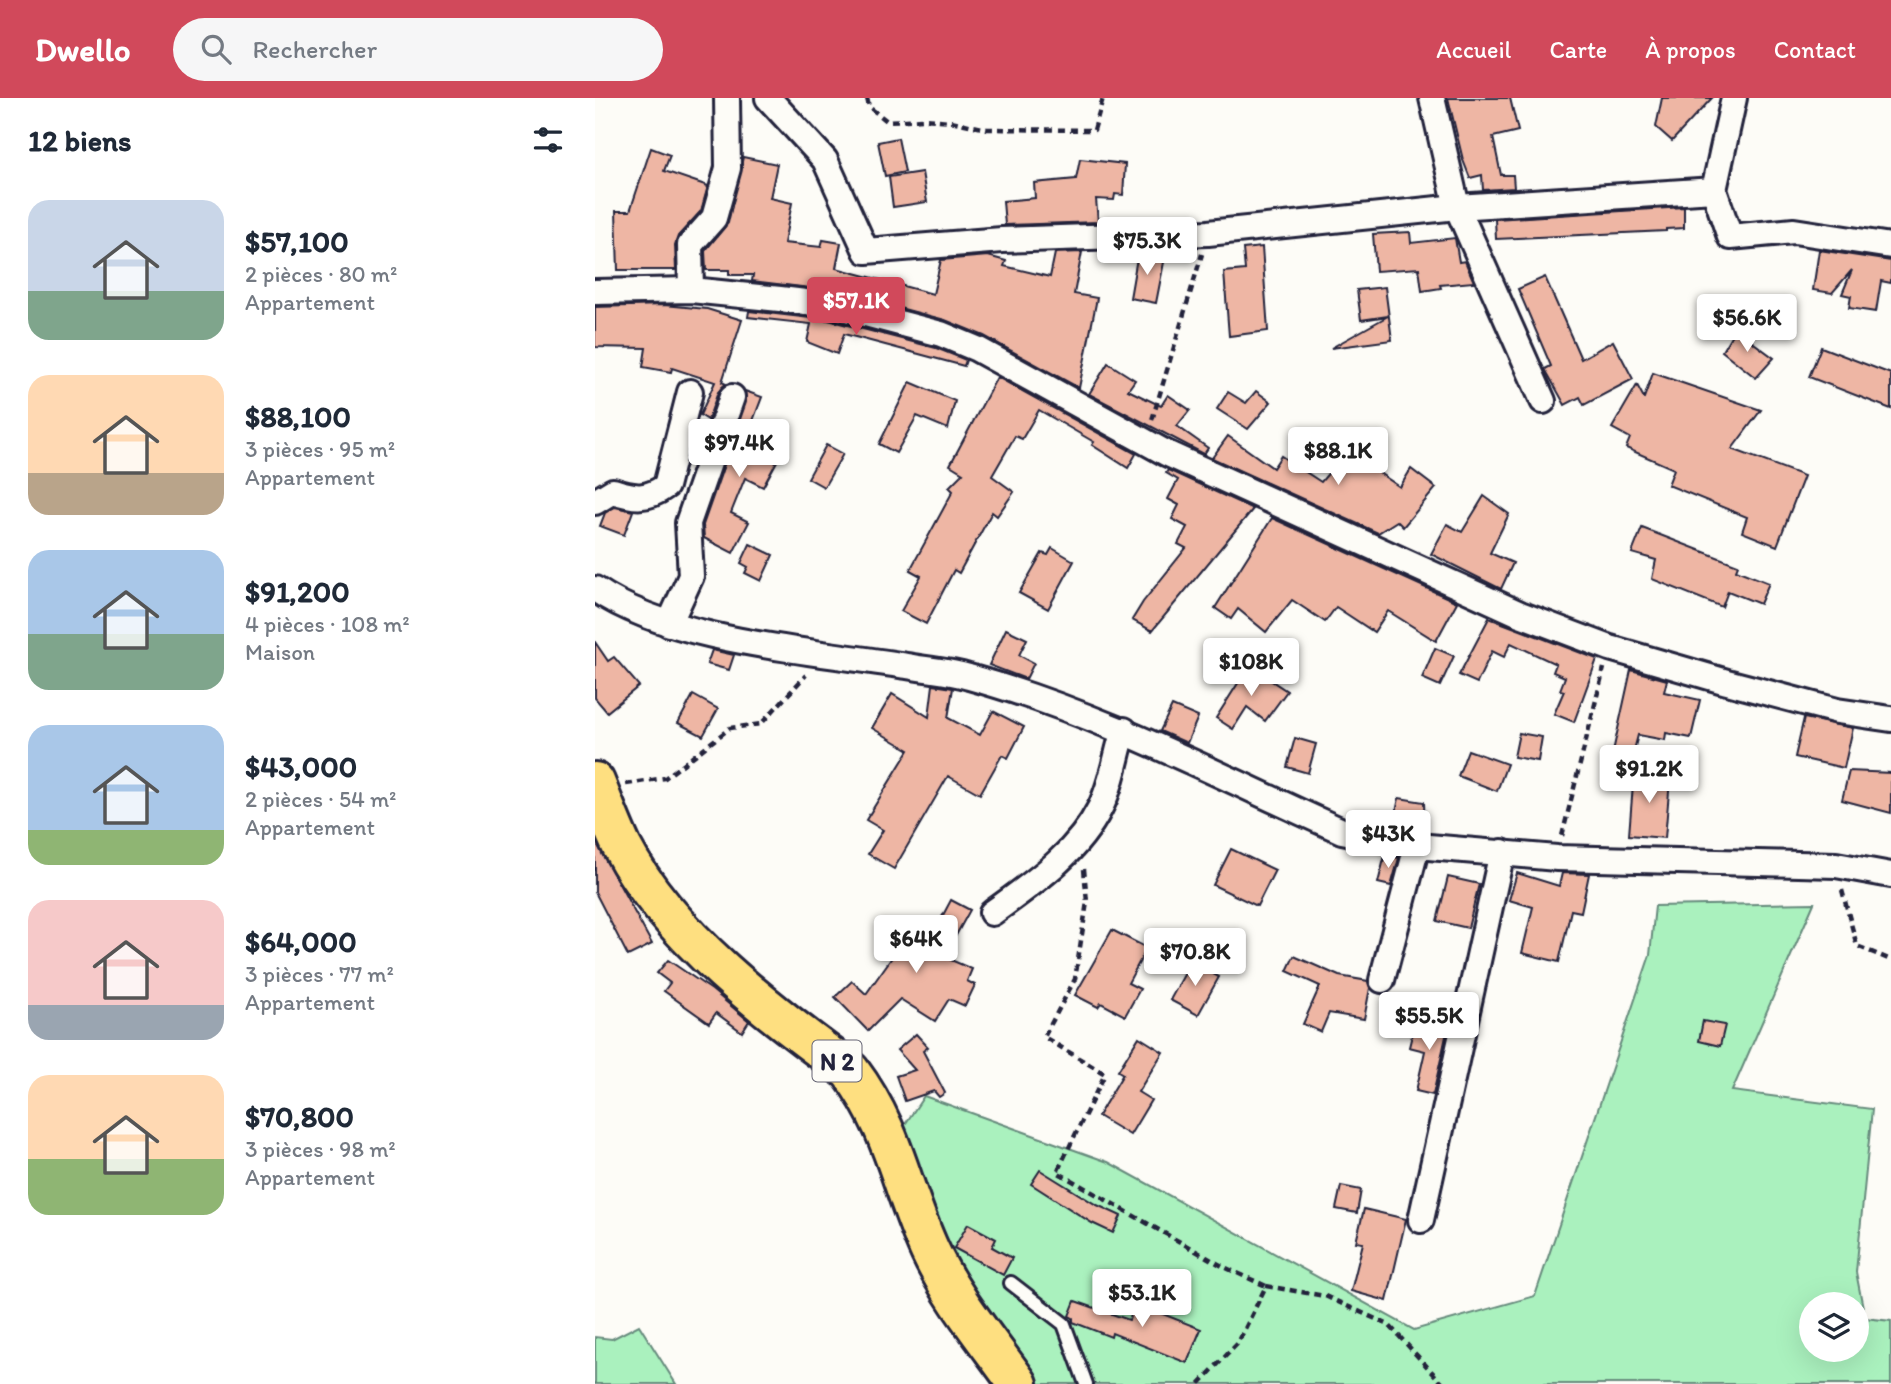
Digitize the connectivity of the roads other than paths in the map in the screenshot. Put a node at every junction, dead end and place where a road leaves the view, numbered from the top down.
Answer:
1 (727, 98) edge
2 (768, 98) edge
3 (1432, 98) edge
4 (1734, 98) edge
5 (1714, 190) junction
6 (1457, 207) junction
7 (1891, 246) edge
8 (691, 290) junction
9 (595, 292) edge
10 (690, 392) dead end
11 (731, 397) dead end
12 (1542, 401) dead end
13 (595, 502) edge
14 (595, 589) edge
15 (669, 624) junction
16 (1891, 719) edge
17 (1123, 730) junction
18 (596, 785) edge
19 (1417, 846) junction
20 (1502, 852) junction
21 (1891, 875) edge
22 (992, 914) dead end
23 (1382, 980) dead end
24 (1420, 1220) dead end
25 (1011, 1283) dead end
26 (1019, 1384) edge
27 (1086, 1384) edge

1 - 8 street
2 - 6 street
3 - 6 street
4 - 5 street
5 - 6 street
5 - 7 street
6 - 12 street
8 - 9 street
8 - 16 street
10 - 13 street
11 - 15 street
14 - 15 street
15 - 17 street
17 - 19 street
17 - 22 street
18 - 26 main road, N 2
19 - 20 street
19 - 23 street
20 - 21 street
20 - 24 street
25 - 27 lane

